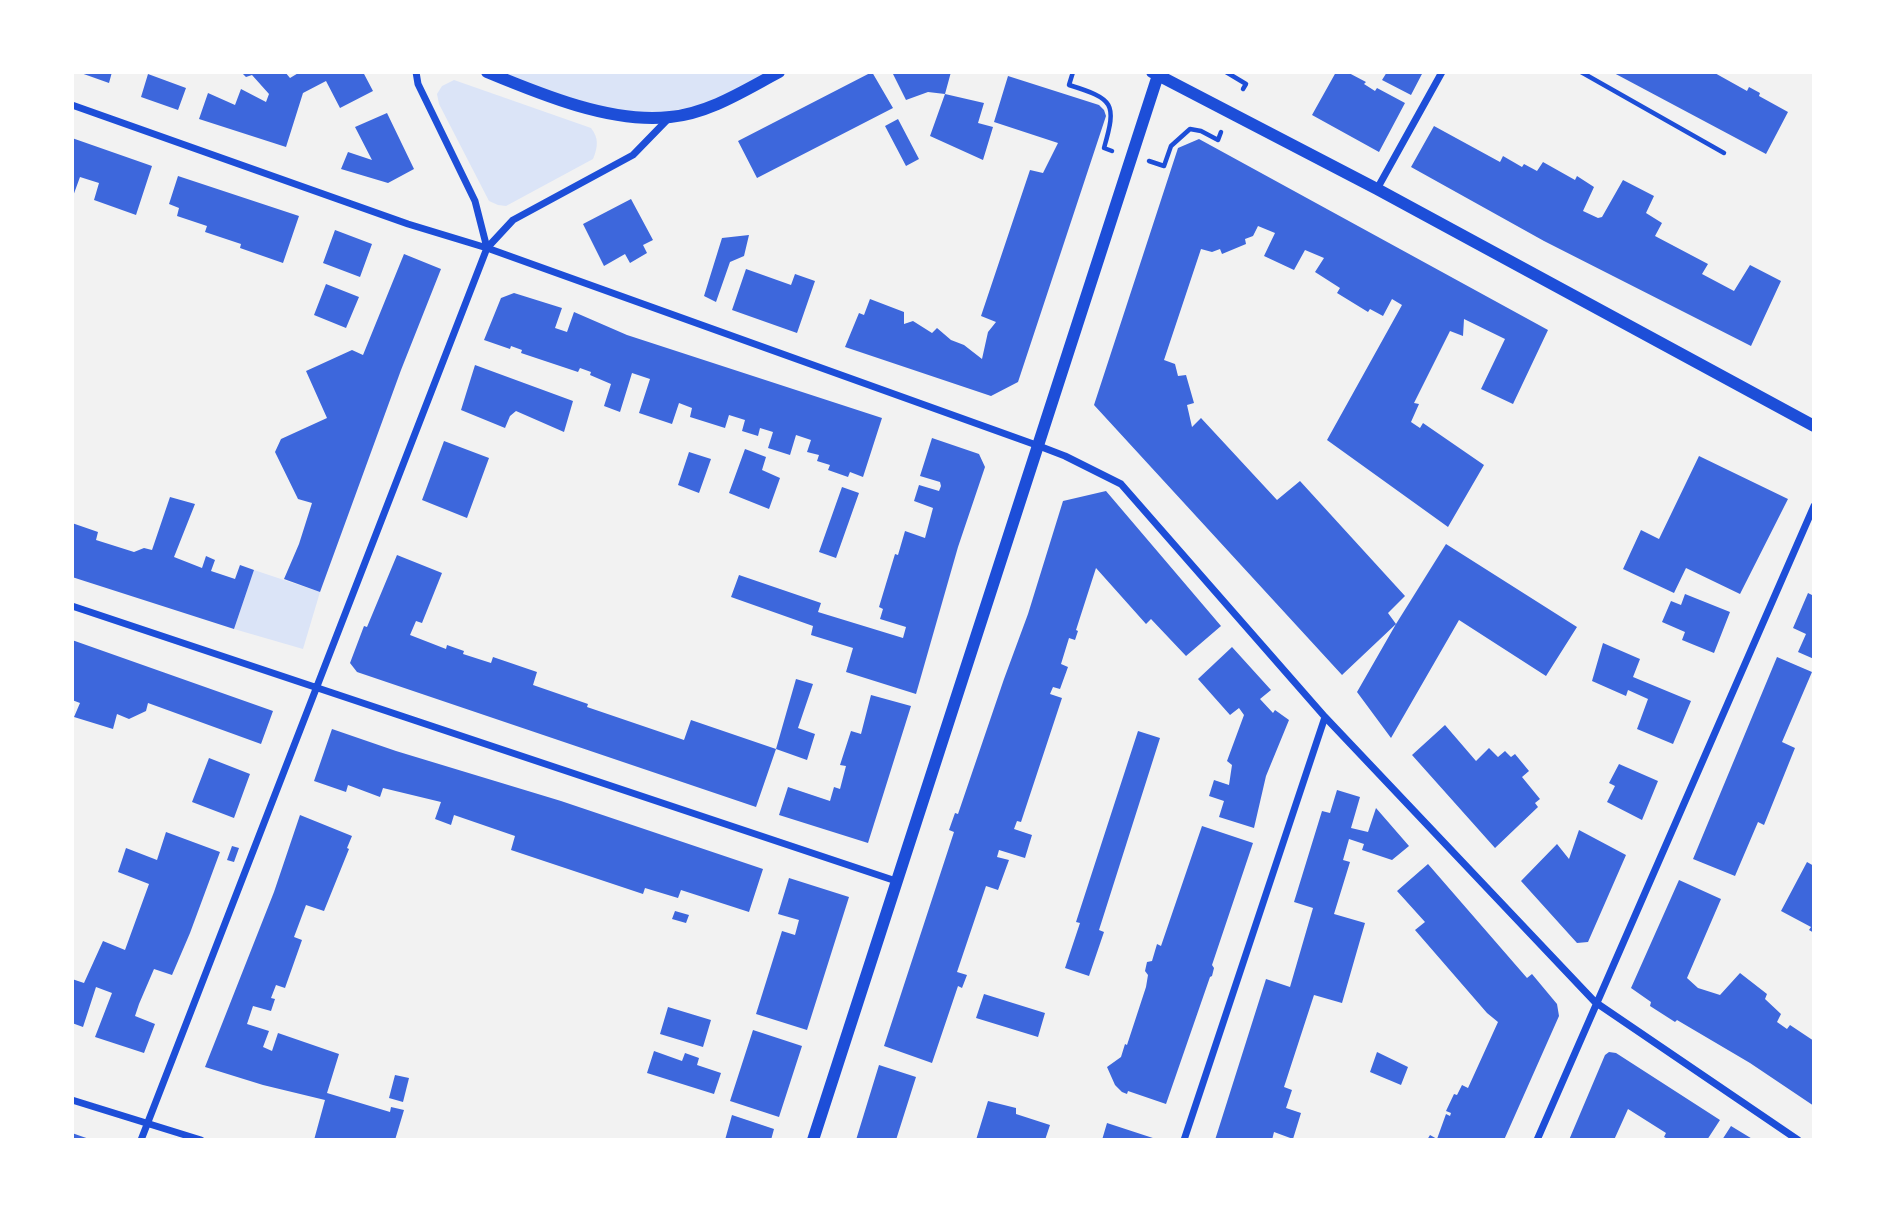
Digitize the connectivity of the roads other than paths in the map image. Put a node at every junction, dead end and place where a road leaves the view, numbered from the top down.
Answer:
1 (416, 72) edge
2 (487, 72) edge
3 (779, 72) edge
4 (1157, 72) edge
5 (1442, 72) edge
6 (72, 105) edge
7 (670, 117) junction
8 (1377, 189) junction
9 (487, 248) junction
10 (1814, 426) edge
11 (1039, 446) junction
12 (1814, 506) edge
13 (72, 606) edge
14 (318, 687) junction
15 (1325, 717) junction
16 (896, 881) junction
17 (1595, 1002) junction
18 (72, 1100) edge
19 (148, 1123) junction
20 (141, 1140) edge
21 (201, 1140) edge
22 (813, 1140) edge
23 (1184, 1140) edge
24 (1537, 1140) edge
25 (1798, 1140) edge

1 - 9 street
2 - 7 street
3 - 7 street
4 - 8 street
4 - 11 street
5 - 8 street
6 - 9 street
7 - 9 street
8 - 10 street
9 - 11 street
9 - 14 street
11 - 15 street
11 - 16 street
12 - 17 street
13 - 14 street
14 - 16 street
14 - 19 street
15 - 17 street
15 - 23 street
16 - 22 street
17 - 24 street
17 - 25 street
18 - 19 street
19 - 20 street
19 - 21 street

